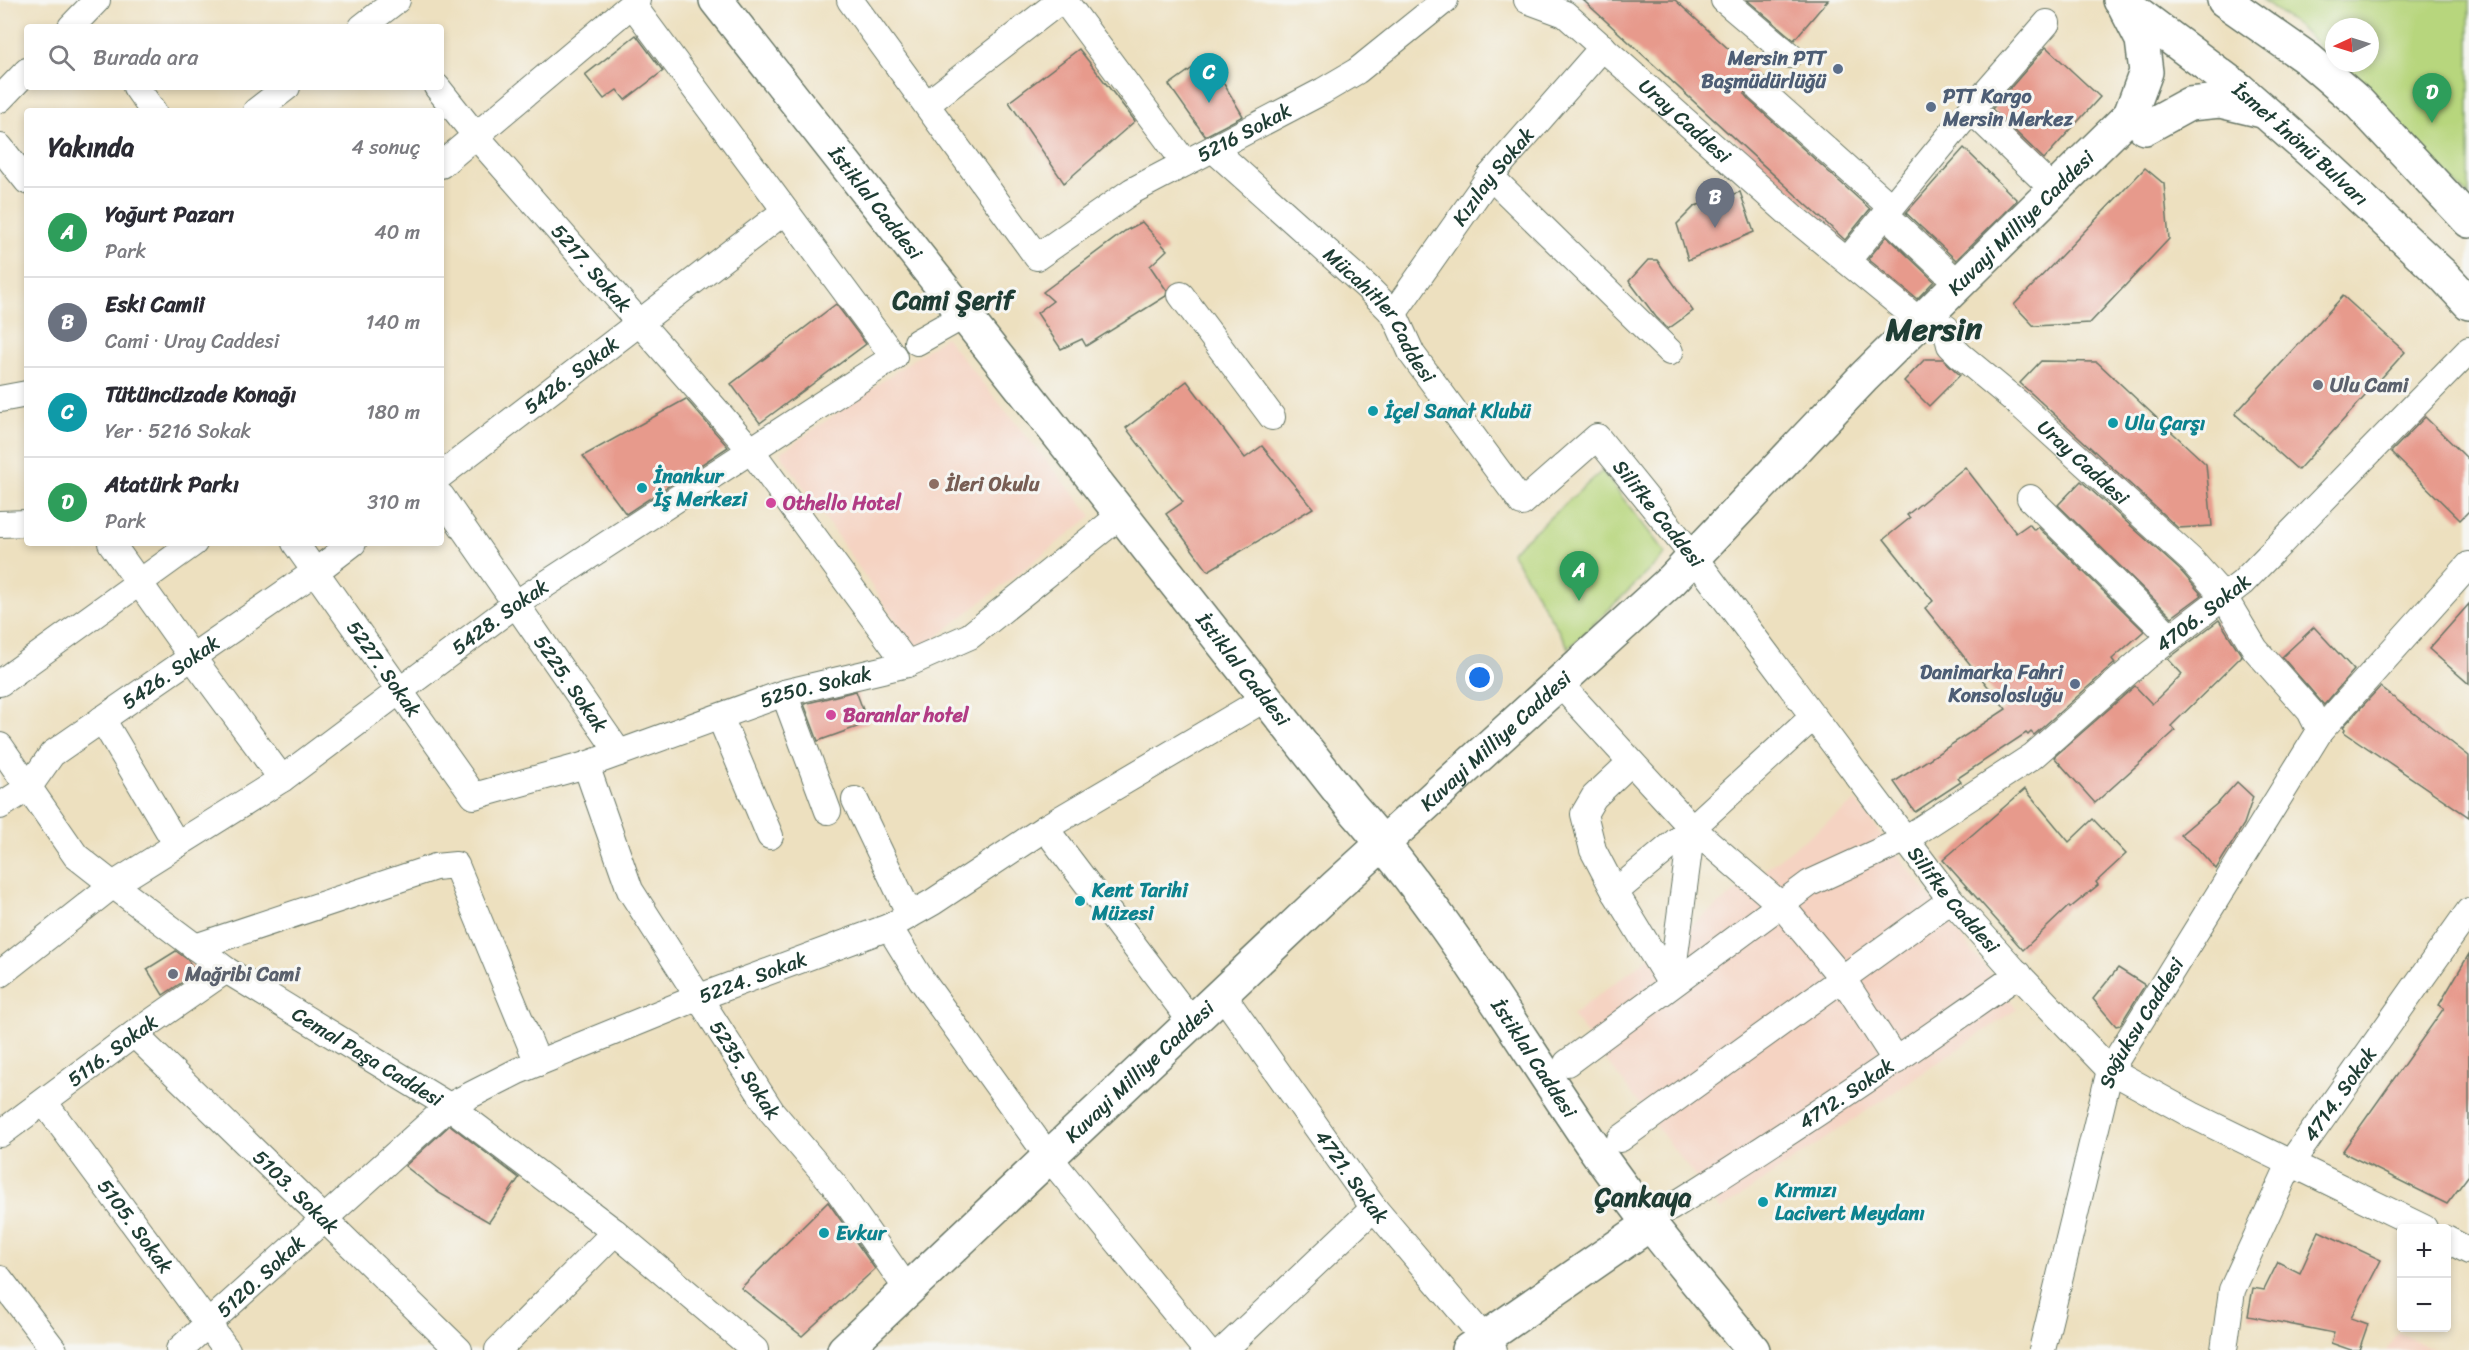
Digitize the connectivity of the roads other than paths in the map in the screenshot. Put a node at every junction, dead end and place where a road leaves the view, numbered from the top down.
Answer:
1 (716, 0) edge
2 (850, 0) edge
3 (1063, 0) edge
4 (1444, 0) edge
5 (1724, 0) edge
6 (2224, 0) edge
7 (1531, 1) edge
8 (634, 2) edge
9 (2122, 2) edge
10 (2047, 23) dead end
11 (1603, 47) junction
12 (1789, 55) dead end
13 (24, 75) edge
14 (1759, 89) dead end
15 (138, 90) edge
16 (283, 90) edge
17 (439, 90) edge
18 (0, 99) edge
19 (927, 104) junction
20 (151, 108) edge
21 (260, 108) edge
22 (1971, 110) junction
23 (2265, 111) junction
24 (2138, 121) junction
25 (476, 136) junction
26 (0, 147) edge
27 (1213, 148) junction
28 (444, 163) edge
29 (1185, 163) junction
30 (1490, 176) junction
31 (24, 177) edge
32 (2054, 190) junction
33 (786, 211) junction
34 (1888, 211) junction
35 (2469, 221) edge
36 (1847, 261) junction
37 (1959, 284) junction
38 (1181, 295) dead end
39 (2469, 303) edge
40 (1392, 313) junction
41 (965, 315) junction
42 (641, 322) junction
43 (1934, 325) junction
44 (917, 342) dead end
45 (2469, 350) edge
46 (1670, 352) dead end
47 (24, 395) edge
48 (0, 399) edge
49 (1272, 417) dead end
50 (1597, 437) joint
51 (750, 449) junction
52 (444, 473) edge
53 (2030, 498) dead end
54 (444, 500) edge
55 (1122, 514) junction
56 (24, 523) edge
57 (0, 524) edge
58 (113, 546) edge
59 (190, 546) edge
60 (297, 546) edge
61 (349, 546) edge
62 (1693, 556) junction
63 (2469, 565) edge
64 (315, 572) junction
65 (138, 583) junction
66 (2224, 597) junction
67 (517, 603) junction
68 (2171, 637) junction
69 (192, 657) junction
70 (907, 664) junction
71 (0, 683) edge
72 (1559, 683) junction
73 (400, 690) junction
74 (784, 693) junction
75 (1266, 698) junction
76 (720, 717) junction
77 (1813, 717) junction
78 (102, 719) junction
79 (2320, 731) junction
80 (0, 746) edge
81 (619, 753) junction
82 (1631, 762) junction
83 (586, 765) junction
84 (282, 779) junction
85 (28, 788) junction
86 (474, 796) joint
87 (855, 800) dead end
88 (0, 806) edge
89 (828, 812) dead end
90 (1045, 828) junction
91 (1692, 828) junction
92 (770, 836) dead end
93 (1904, 840) junction
94 (1384, 843) junction
95 (177, 845) junction
96 (113, 885) junction
97 (1616, 892) junction
98 (1951, 900) junction
99 (1781, 905) junction
100 (2469, 911) edge
101 (900, 921) junction
102 (195, 947) junction
103 (3, 965) edge
104 (226, 970) junction
105 (2019, 974) junction
106 (1843, 979) junction
107 (1671, 984) junction
108 (1222, 994) junction
109 (697, 998) junction
110 (1191, 1021) junction
111 (134, 1034) junction
112 (1896, 1061) junction
113 (538, 1063) junction
114 (1567, 1063) dead end
115 (2110, 1070) junction
116 (44, 1102) junction
117 (449, 1106) junction
118 (0, 1134) edge
119 (1620, 1139) dead end
120 (1048, 1156) junction
121 (2290, 1164) junction
122 (1374, 1208) junction
123 (1660, 1216) junction
124 (324, 1219) junction
125 (2416, 1224) edge
126 (615, 1232) junction
127 (2451, 1242) edge
128 (2469, 1251) edge
129 (0, 1279) edge
130 (908, 1290) junction
131 (208, 1326) junction
132 (1482, 1346) edge
133 (854, 1347) edge
134 (54, 1350) edge
135 (179, 1350) edge
136 (227, 1350) edge
137 (459, 1350) edge
138 (498, 1350) edge
139 (755, 1350) edge
140 (1206, 1350) edge
141 (1224, 1350) edge
142 (1753, 1350) edge
143 (2042, 1350) edge
144 (2224, 1350) edge

1 - 41 main road, İstiklal Caddesi
2 - 19 street
3 - 19 street
3 - 29 street
4 - 27 street, 5216 Sokak
5 - 12 street
6 - 35 main road
7 - 11 street, Uray Caddesi
8 - 25 street
8 - 33 street
9 - 23 main road, İsmet İnönü Bulvarı
9 - 24 main road
10 - 22 street
11 - 30 street, Kızılay Sokak
11 - 36 street, Uray Caddesi
13 - 18 street
14 - 34 street
15 - 20 street
16 - 21 street
17 - 25 street, 5217. Sokak
19 - 29 street, 5216 Sokak
22 - 32 street
22 - 34 street
23 - 24 main road
23 - 39 main road, İsmet İnönü Bulvarı
24 - 32 main road, Kuvayi Milliye Caddesi
24 - 43 main road, Kuvayi Milliye Caddesi
25 - 28 street
25 - 42 street, 5217. Sokak
26 - 31 street
27 - 29 street, 5216 Sokak
27 - 40 street, Mücahitler Caddesi
30 - 40 street, Kızılay Sokak
30 - 46 street
32 - 37 main road, Kuvayi Milliye Caddesi
33 - 42 street, 5426. Sokak
33 - 51 street, 5428. Sokak
34 - 36 street
34 - 37 street
36 - 43 street, Uray Caddesi
37 - 43 main road, Kuvayi Milliye Caddesi
38 - 49 street
40 - 50 street, Mücahitler Caddesi
41 - 44 street
41 - 55 main road, İstiklal Caddesi
42 - 51 street, 5217. Sokak
42 - 52 street, 5426. Sokak
43 - 62 main road, Kuvayi Milliye Caddesi
43 - 66 street, Uray Caddesi
45 - 66 street, 4706. Sokak
47 - 48 street
50 - 62 street, Silifke Caddesi
51 - 67 street, 5428. Sokak
51 - 70 street, 5217. Sokak
53 - 68 street
54 - 67 street, 5225. Sokak
55 - 70 street, 5250. Sokak
55 - 75 main road, İstiklal Caddesi
56 - 57 street
58 - 65 street
59 - 65 street
60 - 64 street, 5227. Sokak
61 - 64 street, 5426. Sokak
62 - 72 main road, Kuvayi Milliye Caddesi
62 - 77 street, Silifke Caddesi
63 - 79 street, Soğuksu Caddesi
64 - 69 street, 5426. Sokak
64 - 73 street, 5227. Sokak
65 - 69 street
65 - 71 street
66 - 68 street, 4706. Sokak
66 - 79 street, Uray Caddesi
67 - 73 street, 5428. Sokak
67 - 81 street, 5225. Sokak
68 - 93 street, 4706. Sokak
69 - 78 street, 5426. Sokak
69 - 84 street
70 - 74 street, 5250. Sokak
72 - 82 street
72 - 94 main road, Kuvayi Milliye Caddesi
73 - 84 street, 5428. Sokak
73 - 86 street, 5227. Sokak
74 - 76 street, 5250. Sokak
74 - 89 street
75 - 90 street, 5224. Sokak
75 - 94 main road, İstiklal Caddesi
76 - 81 street, 5250. Sokak
76 - 92 street
77 - 91 street
77 - 93 street, Silifke Caddesi
78 - 85 street, 5426. Sokak
78 - 95 street
79 - 115 street, Soğuksu Caddesi
80 - 85 street, Cemal Paşa Caddesi
81 - 83 street, 5250. Sokak
82 - 91 street
82 - 97 street
83 - 86 street, 5250. Sokak
83 - 109 street, 5235. Sokak
84 - 95 street, 5428. Sokak
85 - 88 street
85 - 96 street, Cemal Paşa Caddesi
87 - 101 street
90 - 101 street, 5224. Sokak
90 - 110 street
91 - 97 street
91 - 99 street
91 - 107 street
93 - 98 street, Silifke Caddesi
93 - 99 street, 4706. Sokak
94 - 108 main road, Kuvayi Milliye Caddesi
94 - 123 main road, İstiklal Caddesi
95 - 96 street, 5428. Sokak
96 - 102 street, Cemal Paşa Caddesi
96 - 103 street, 5428. Sokak
97 - 107 street
98 - 105 street, Silifke Caddesi
98 - 106 street
99 - 106 street
99 - 107 street, 4706. Sokak
100 - 121 street, 4714. Sokak
101 - 109 street, 5224. Sokak
101 - 120 street
102 - 104 street, Cemal Paşa Caddesi
102 - 113 street
104 - 111 street, 5116. Sokak
104 - 117 street, Cemal Paşa Caddesi
105 - 112 street, 4712. Sokak
105 - 115 street, Silifke Caddesi
106 - 112 street
106 - 119 street
107 - 114 street, 4706. Sokak
108 - 110 main road, Kuvayi Milliye Caddesi
108 - 122 street, 4721. Sokak
109 - 113 street, 5224. Sokak
109 - 130 street, 5235. Sokak
110 - 120 main road, Kuvayi Milliye Caddesi
111 - 116 street, 5116. Sokak
111 - 124 street, 5103. Sokak
112 - 123 street, 4712. Sokak
113 - 117 street, 5224. Sokak
115 - 121 street, Silifke Caddesi
115 - 143 street, Soğuksu Caddesi
116 - 118 street, 5116. Sokak
116 - 131 street, 5105. Sokak
117 - 124 street, 5120. Sokak
117 - 126 street, Cemal Paşa Caddesi
120 - 130 main road, Kuvayi Milliye Caddesi
120 - 140 street
121 - 125 street, Silifke Caddesi
121 - 144 street, 4714. Sokak
122 - 132 street, 4721. Sokak
122 - 141 street
123 - 132 main road
123 - 142 main road, İstiklal Caddesi
124 - 131 street, 5120. Sokak
124 - 137 street, 5103. Sokak
126 - 138 street
126 - 139 street, Cemal Paşa Caddesi
127 - 128 street
129 - 134 street
130 - 133 main road, Kuvayi Milliye Caddesi
131 - 135 street, 5120. Sokak
131 - 136 street, 5105. Sokak

